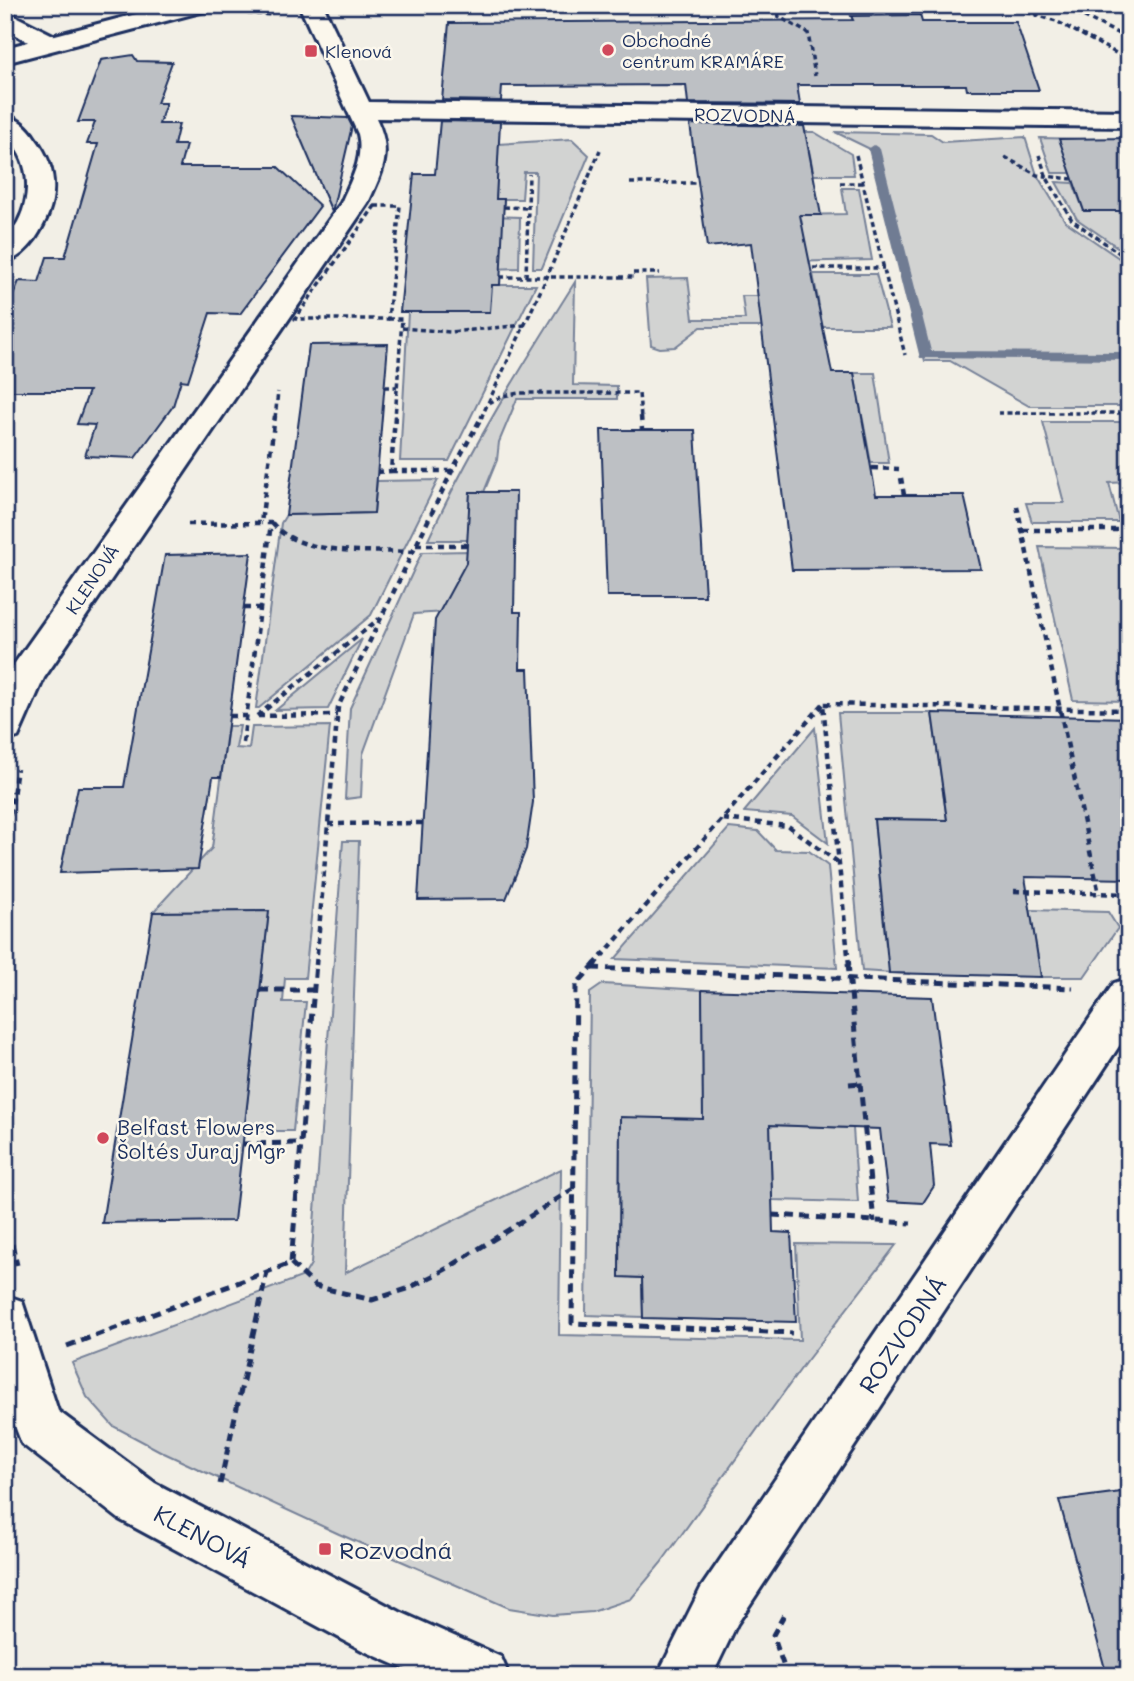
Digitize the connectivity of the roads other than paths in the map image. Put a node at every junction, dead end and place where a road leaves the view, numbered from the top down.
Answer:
1 (200, 5) edge
2 (311, 5) edge
3 (5, 18) edge
4 (50, 43) junction
5 (5, 56) edge
6 (362, 110) junction
7 (1129, 119) edge
8 (5, 122) edge
9 (5, 254) edge
10 (5, 726) edge
11 (1129, 996) edge
12 (11, 1341) edge
13 (482, 1676) edge
14 (684, 1676) edge

1 - 4 street
2 - 6 street, KLENOVÁ
3 - 4 street
4 - 5 street
6 - 7 street, ROZVODNÁ
6 - 10 street, KLENOVÁ
8 - 9 street
11 - 14 street, ROZVODNÁ
12 - 13 street, KLENOVÁ

